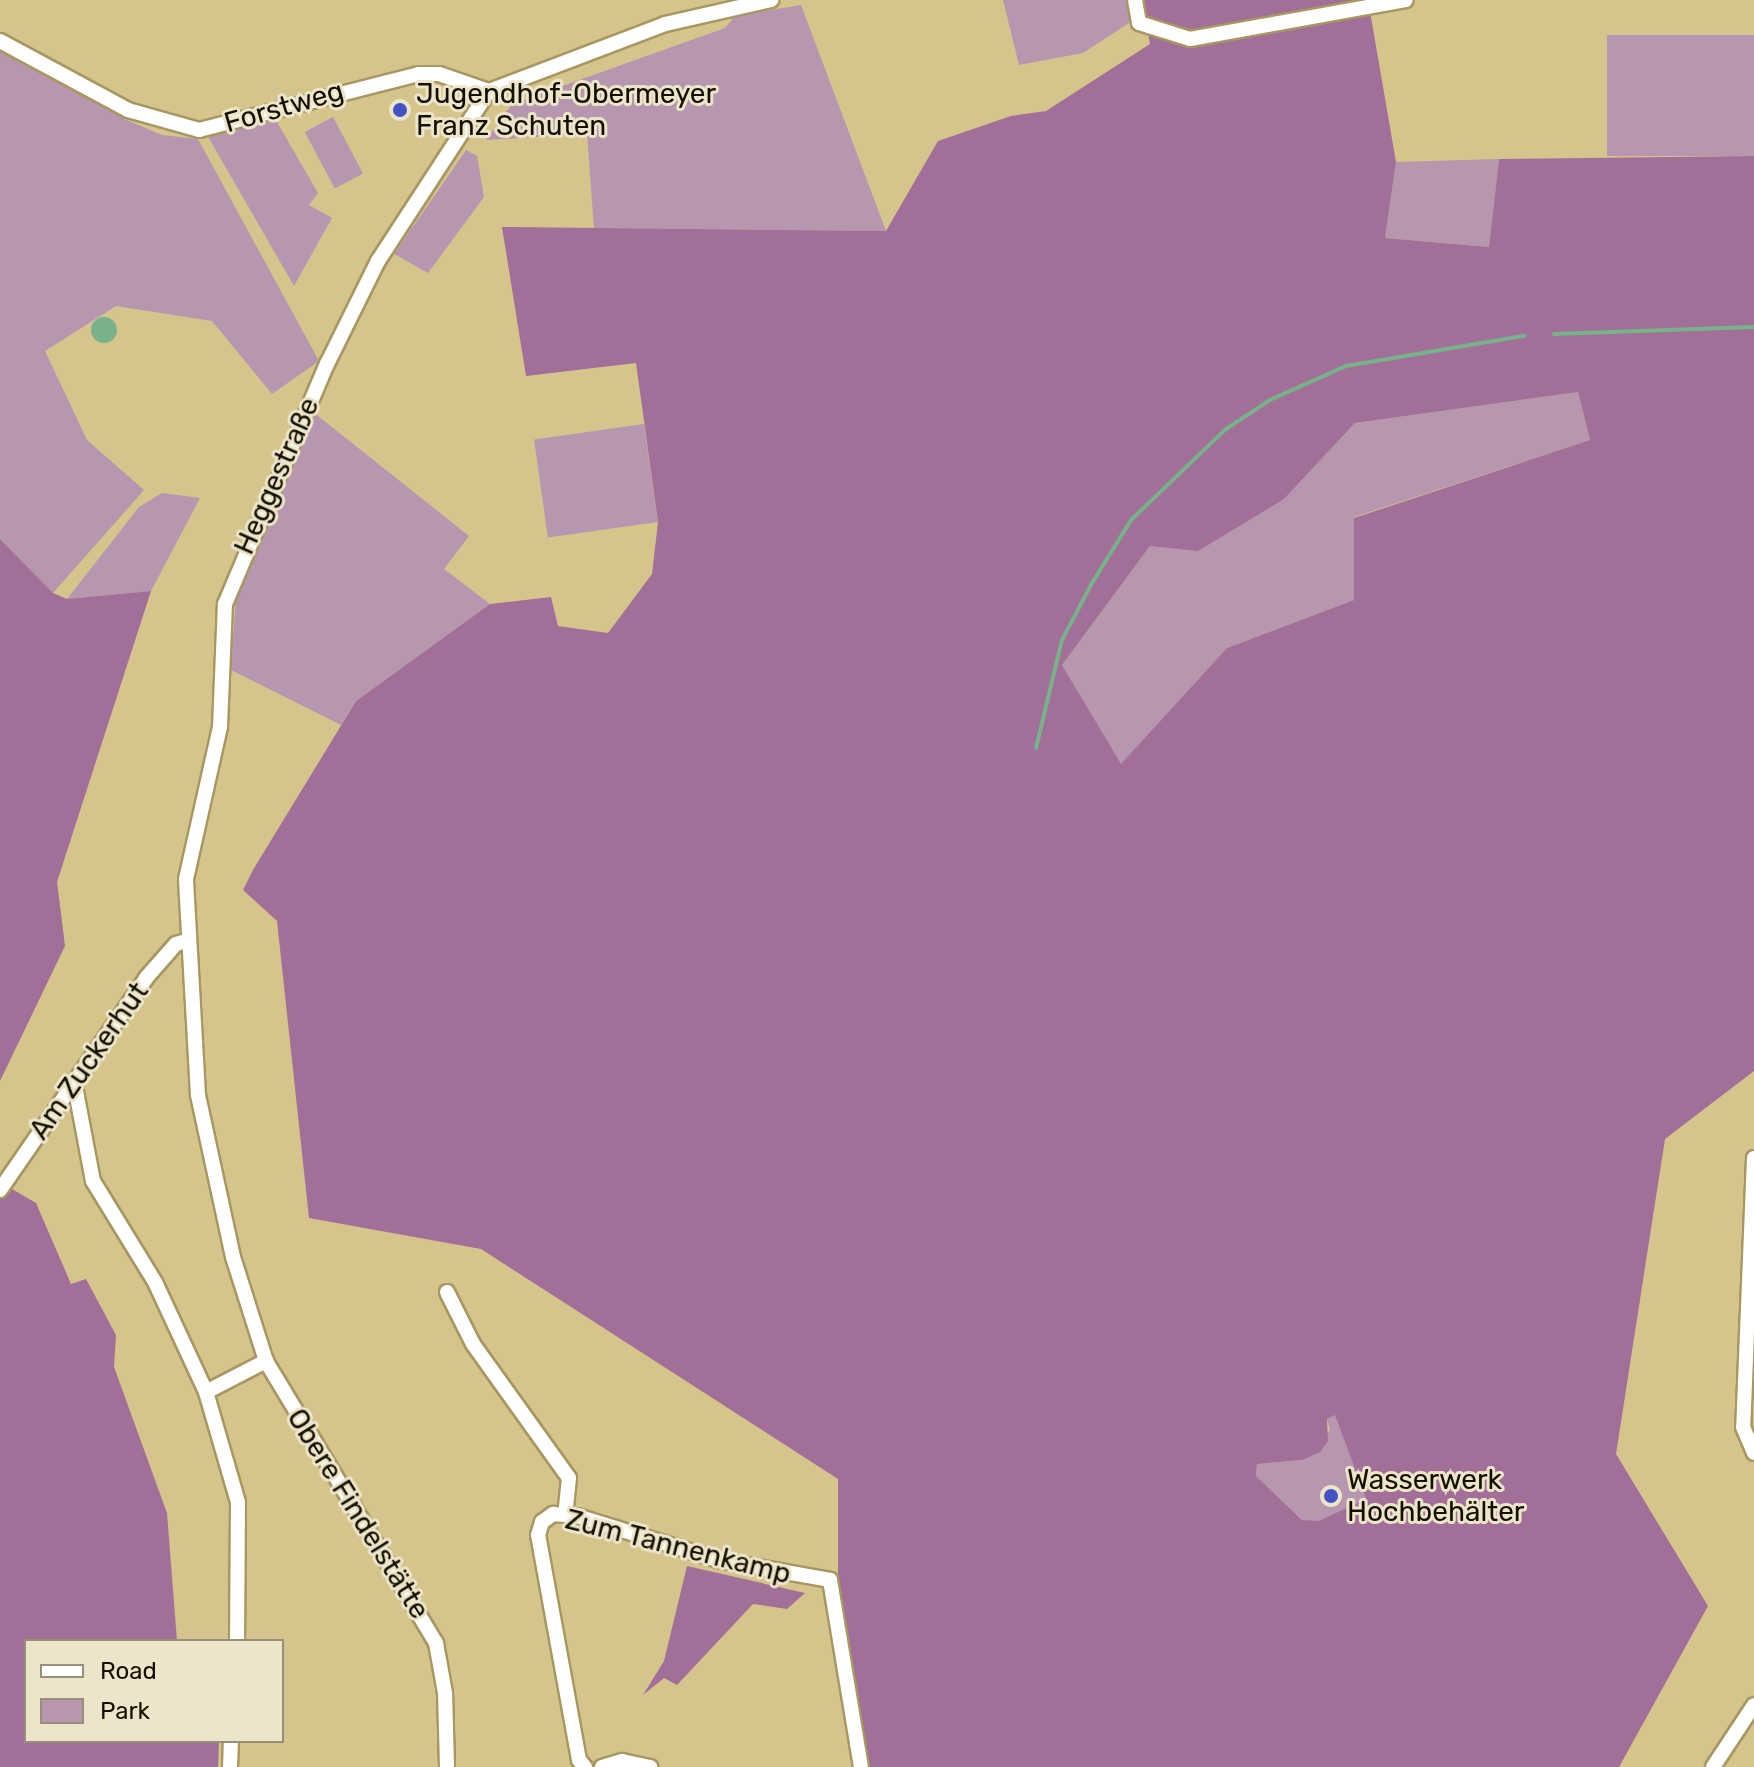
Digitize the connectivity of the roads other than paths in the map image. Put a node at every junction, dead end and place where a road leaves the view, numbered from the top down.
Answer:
1 (771, 0) edge
2 (1135, 0) edge
3 (1406, 0) edge
4 (732, 4) edge
5 (0, 41) edge
6 (489, 91) junction
7 (186, 941) junction
8 (75, 1086) junction
9 (1754, 1158) edge
10 (0, 1190) edge
11 (221, 1200) joint
12 (447, 1292) dead end
13 (1749, 1348) edge
14 (266, 1361) junction
15 (206, 1392) junction
16 (1754, 1453) edge
17 (565, 1514) junction
18 (237, 1639) edge
19 (1754, 1705) edge
20 (231, 1743) edge
21 (230, 1767) edge
22 (447, 1767) edge
23 (585, 1767) edge
24 (602, 1767) edge
25 (650, 1767) edge
26 (861, 1767) edge
27 (1713, 1767) edge

1 - 4 street
2 - 3 street
4 - 6 street
5 - 6 street, Forstweg
6 - 7 street, Heggestraße
7 - 8 street, Am Zuckerhut
7 - 11 street, Heggestraße
8 - 10 street, Am Zuckerhut
8 - 15 street
9 - 13 street
11 - 14 street, Obere Findelstätte
12 - 17 street
13 - 16 street
14 - 15 street
14 - 22 street, Obere Findelstätte
15 - 18 street
17 - 23 street, Zum Tannenkamp
17 - 26 street, Zum Tannenkamp
19 - 27 street
20 - 21 street
24 - 25 street

